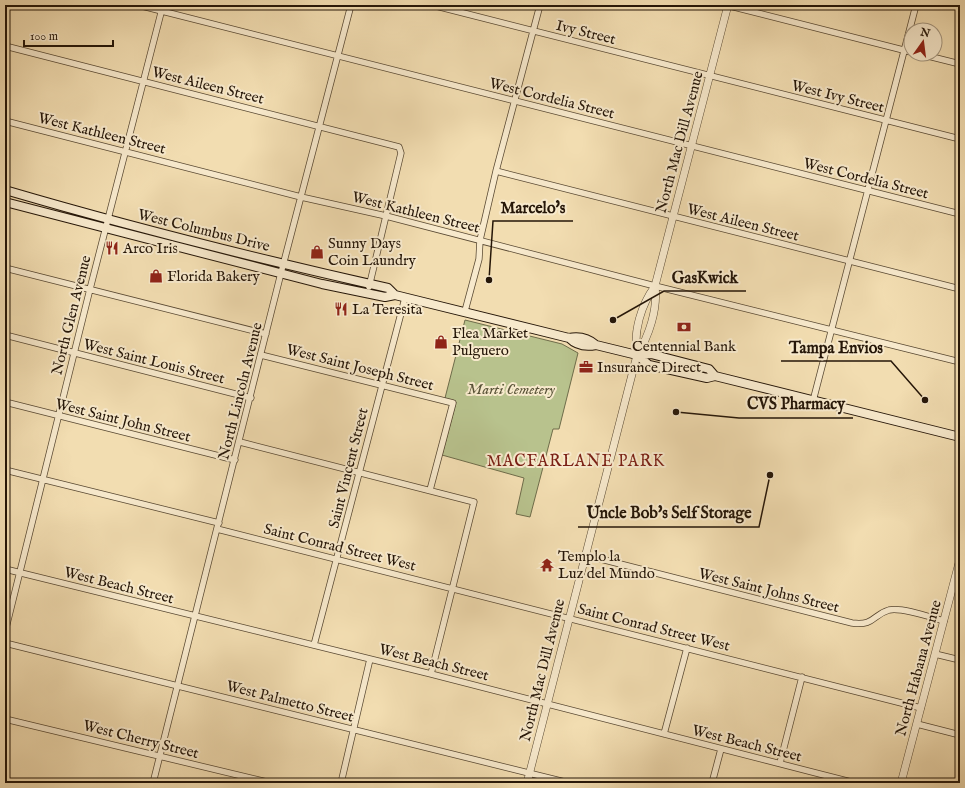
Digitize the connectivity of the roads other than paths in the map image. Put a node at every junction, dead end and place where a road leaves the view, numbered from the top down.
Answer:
1 (138, 5) edge
2 (351, 5) edge
3 (432, 5) edge
4 (540, 5) edge
5 (728, 5) edge
6 (916, 5) edge
7 (163, 8) edge
8 (911, 22) edge
9 (533, 31) junction
10 (5, 46) edge
11 (903, 50) edge
12 (903, 54) edge
13 (338, 56) junction
14 (943, 60) edge
15 (960, 64) edge
16 (710, 75) junction
17 (144, 81) junction
18 (515, 101) junction
19 (886, 120) junction
20 (5, 121) edge
21 (320, 126) junction
22 (960, 139) edge
23 (691, 146) junction
24 (126, 151) junction
25 (496, 171) junction
26 (5, 190) edge
27 (868, 191) junction
28 (301, 197) junction
29 (5, 202) edge
30 (960, 214) edge
31 (386, 216) junction
32 (673, 216) junction
33 (108, 219) junction
34 (105, 229) junction
35 (480, 240) junction
36 (850, 261) junction
37 (284, 264) junction
38 (5, 268) edge
39 (281, 273) junction
40 (370, 284) junction
41 (654, 286) junction
42 (90, 289) junction
43 (960, 289) edge
44 (367, 293) junction
45 (395, 295) junction
46 (405, 298) junction
47 (465, 311) junction
48 (831, 331) junction
49 (266, 334) junction
50 (5, 335) edge
51 (74, 353) junction
52 (261, 354) junction
53 (637, 355) junction
54 (960, 362) edge
55 (381, 385) junction
56 (251, 398) junction
57 (813, 401) junction
58 (5, 402) edge
59 (58, 416) junction
60 (960, 437) edge
61 (240, 442) junction
62 (235, 460) junction
63 (5, 470) edge
64 (359, 472) junction
65 (42, 479) junction
66 (430, 490) junction
67 (219, 523) junction
68 (217, 529) junction
69 (585, 555) junction
70 (337, 559) junction
71 (960, 559) edge
72 (5, 569) edge
73 (19, 573) junction
74 (957, 583) edge
75 (454, 588) junction
76 (195, 617) junction
77 (569, 618) junction
78 (944, 621) junction
79 (5, 632) edge
80 (5, 643) edge
81 (314, 645) junction
82 (687, 648) junction
83 (935, 654) junction
84 (370, 659) junction
85 (960, 660) edge
86 (432, 674) junction
87 (802, 677) junction
88 (177, 686) junction
89 (547, 704) junction
90 (921, 708) junction
91 (5, 719) edge
92 (917, 724) junction
93 (354, 728) junction
94 (664, 734) junction
95 (960, 735) edge
96 (721, 749) junction
97 (160, 756) junction
98 (780, 763) junction
99 (530, 773) junction
100 (153, 783) edge
101 (271, 783) edge
102 (340, 783) edge
103 (527, 783) edge
104 (569, 783) edge
105 (712, 783) edge
106 (855, 783) edge
107 (902, 783) edge

1 - 7 street, West Cordelia Street
2 - 13 street, North Lincoln Avenue
3 - 9 street, Ivy Street
4 - 9 street
5 - 11 street
5 - 16 street, North Mac Dill Avenue
6 - 8 street
7 - 13 street, West Cordelia Street
7 - 17 street, North Glen Avenue
9 - 16 street, Ivy Street
9 - 18 street
10 - 17 street, West Aileen Street
12 - 19 street
13 - 18 street, West Cordelia Street
13 - 21 street, North Lincoln Avenue
14 - 15 street
16 - 19 street, West Ivy Street
16 - 23 street, North Mac Dill Avenue
17 - 21 street, West Aileen Street
17 - 24 street, North Glen Avenue
18 - 23 street, West Cordelia Street
18 - 25 street
19 - 22 street, West Ivy Street
19 - 27 street
20 - 24 street, West Kathleen Street
21 - 28 street, North Lincoln Avenue
21 - 31 street, West Aileen Street
23 - 27 street, West Cordelia Street
23 - 32 street, North Mac Dill Avenue
24 - 28 street, West Kathleen Street
24 - 33 street, North Glen Avenue
25 - 32 street, West Aileen Street
25 - 35 street
26 - 33 main road, West Columbus Drive
27 - 30 street, West Cordelia Street
27 - 36 street
28 - 31 street, West Kathleen Street
28 - 37 street, North Lincoln Avenue
29 - 34 main road, West Columbus Drive
31 - 35 street, West Kathleen Street
31 - 40 street
32 - 36 street, West Aileen Street
32 - 41 street, North Mac Dill Avenue
33 - 34 street, North Glen Avenue
33 - 37 main road, West Columbus Drive
34 - 39 main road, West Columbus Drive
34 - 42 street, North Glen Avenue
35 - 41 street, West Kathleen Street
35 - 47 street
36 - 43 street, West Aileen Street
36 - 48 street
37 - 39 street, North Lincoln Avenue
37 - 40 main road, West Columbus Drive
38 - 42 street
39 - 44 main road, West Columbus Drive
39 - 49 street, North Lincoln Avenue
40 - 44 street
40 - 45 main road, West Columbus Drive
41 - 48 street, West Kathleen Street
41 - 53 street, North Mac Dill Avenue
41 - 53 street, North Mac Dill Avenue
42 - 49 street
42 - 51 street, North Glen Avenue
44 - 45 main road, West Columbus Drive
45 - 46 main road, West Columbus Drive
46 - 47 main road, West Columbus Drive
46 - 55 street, Saint Vincent Street
47 - 53 main road, West Columbus Drive
48 - 54 street, West Kathleen Street
48 - 57 street
49 - 52 street, North Lincoln Avenue
50 - 51 street, West Saint Louis Street
51 - 56 street, West Saint Louis Street
51 - 59 street, North Glen Avenue
52 - 55 street, West Saint Joseph Street
52 - 56 street, North Lincoln Avenue
53 - 57 main road, West Columbus Drive
53 - 69 street, North Mac Dill Avenue
55 - 64 street, Saint Vincent Street
55 - 66 street, West Saint Joseph Street
56 - 61 street, North Lincoln Avenue
57 - 60 main road, West Columbus Drive
58 - 59 street, West Saint John Street
59 - 62 street, West Saint John Street
59 - 65 street, North Glen Avenue
61 - 62 street, North Lincoln Avenue
61 - 64 street
62 - 67 street, North Lincoln Avenue
63 - 65 street
64 - 66 street
64 - 70 street, Saint Vincent Street
65 - 67 street
65 - 73 street, North Glen Avenue
66 - 75 street
67 - 68 street, North Lincoln Avenue
68 - 70 street, Saint Conrad Street West
68 - 76 street, North Lincoln Avenue
69 - 77 street, North Mac Dill Avenue
69 - 78 street, West Saint Johns Street
70 - 75 street, Saint Conrad Street West
70 - 81 street, Saint Vincent Street
71 - 74 street, North Habana Avenue
72 - 73 street, West Beach Street
73 - 76 street, West Beach Street
73 - 79 street, North Glen Avenue
74 - 78 street, North Habana Avenue
75 - 77 street, Saint Conrad Street West
75 - 86 street
76 - 81 street, West Beach Street
76 - 88 street, North Lincoln Avenue
77 - 82 street, Saint Conrad Street West
77 - 89 street, North Mac Dill Avenue
78 - 83 street, North Habana Avenue
80 - 88 street, West Palmetto Street
81 - 84 street, West Beach Street
82 - 87 street, Saint Conrad Street West
82 - 94 street
83 - 85 street
83 - 90 street, North Habana Avenue
84 - 86 street, West Beach Street
84 - 93 street
86 - 89 street, West Beach Street
87 - 90 street, Saint Conrad Street West
87 - 98 street
88 - 93 street, West Palmetto Street
88 - 97 street, North Lincoln Avenue
89 - 94 street, West Beach Street
89 - 99 street, North Mac Dill Avenue
90 - 92 street, North Habana Avenue
91 - 97 street, West Cherry Street
92 - 95 street
92 - 107 street, North Habana Avenue
93 - 99 street, West Palmetto Street
93 - 102 street
94 - 96 street, West Beach Street
96 - 98 street, West Beach Street
96 - 105 street
97 - 100 street, North Lincoln Avenue
97 - 101 street, West Cherry Street
98 - 106 street, West Beach Street
99 - 103 street, North Mac Dill Avenue
99 - 104 street, West Palmetto Street

